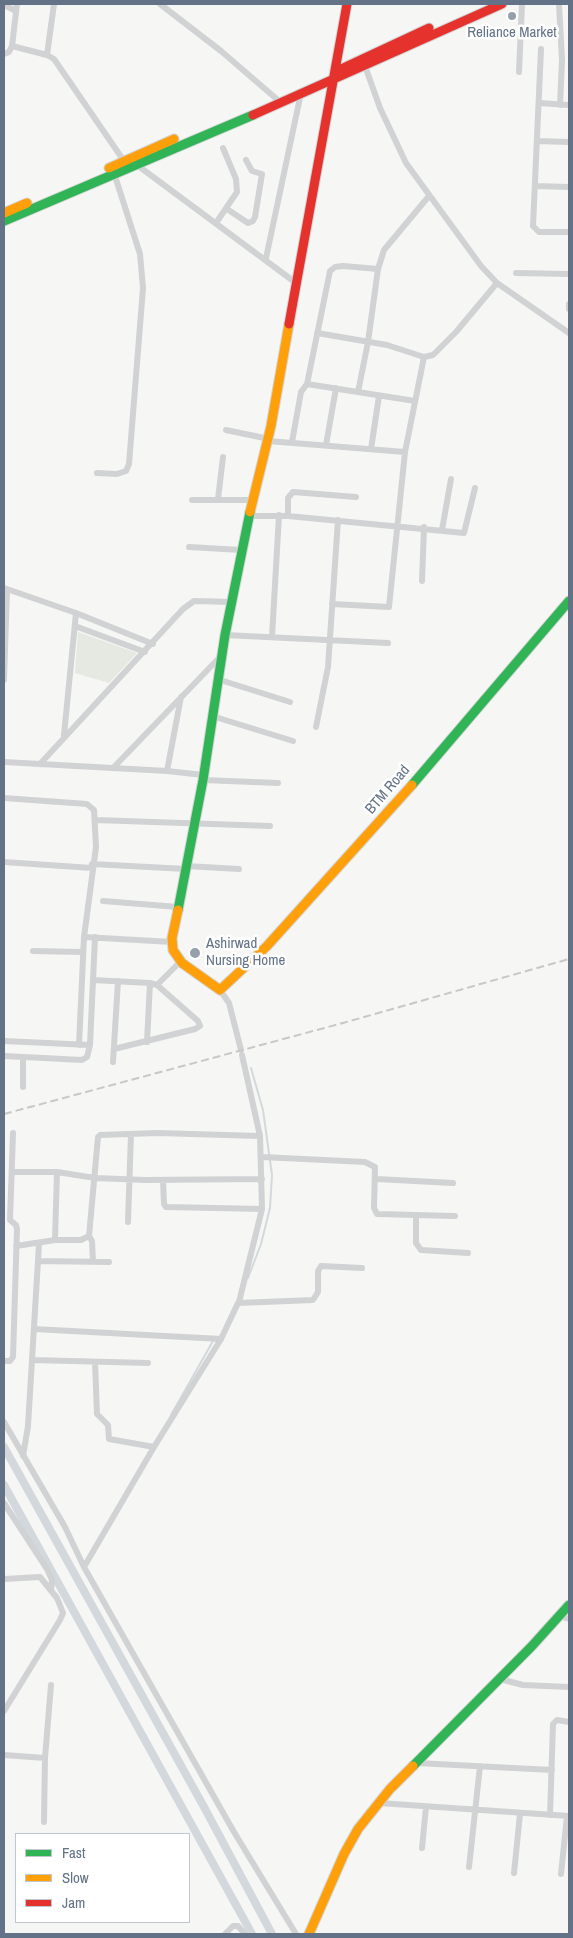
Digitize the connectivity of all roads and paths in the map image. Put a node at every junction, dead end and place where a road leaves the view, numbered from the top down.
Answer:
1 (54, 4) edge
2 (160, 4) edge
3 (347, 4) edge
4 (484, 4) edge
5 (502, 4) edge
6 (522, 4) edge
7 (560, 4) edge
8 (4, 5) edge
9 (168, 6) edge
10 (17, 7) edge
11 (12, 46) junction
12 (541, 50) dead end
13 (4, 54) edge
14 (47, 55) junction
15 (365, 66) junction
16 (519, 72) dead end
17 (332, 77) junction
18 (301, 92) junction
19 (276, 99) junction
20 (539, 103) junction
21 (560, 105) junction
22 (569, 105) edge
23 (537, 141) junction
24 (569, 142) edge
25 (223, 148) dead end
26 (246, 160) dead end
27 (124, 161) junction
28 (137, 165) junction
29 (114, 173) junction
30 (535, 186) junction
31 (569, 187) edge
32 (429, 196) junction
33 (227, 209) junction
34 (4, 213) edge
35 (4, 221) edge
36 (216, 223) junction
37 (569, 232) edge
38 (266, 258) junction
39 (378, 269) junction
40 (516, 273) dead end
41 (569, 274) edge
42 (296, 283) junction
43 (497, 283) junction
44 (569, 304) edge
45 (569, 309) edge
46 (316, 333) junction
47 (569, 333) edge
48 (368, 342) junction
49 (424, 357) junction
50 (307, 384) junction
51 (336, 388) junction
52 (358, 392) junction
53 (379, 396) junction
54 (415, 401) junction
55 (226, 430) dead end
56 (268, 440) junction
57 (292, 442) junction
58 (326, 445) junction
59 (370, 449) junction
60 (404, 452) junction
61 (223, 457) dead end
62 (97, 473) dead end
63 (451, 479) dead end
64 (475, 488) dead end
65 (356, 497) dead end
66 (218, 499) junction
67 (192, 500) dead end
68 (253, 500) junction
69 (279, 515) junction
70 (249, 516) junction
71 (288, 516) junction
72 (338, 520) junction
73 (398, 525) junction
74 (424, 527) junction
75 (442, 530) junction
76 (189, 547) dead end
77 (241, 550) junction
78 (422, 581) dead end
79 (5, 589) edge
80 (569, 601) edge
81 (232, 602) junction
82 (332, 604) junction
83 (76, 614) junction
84 (75, 626) junction
85 (225, 634) junction
86 (272, 637) junction
87 (330, 640) junction
88 (388, 643) dead end
89 (152, 644) junction
90 (145, 652) junction
91 (221, 656) junction
92 (217, 679) junction
93 (4, 680) edge
94 (181, 696) junction
95 (290, 702) dead end
96 (212, 716) junction
97 (316, 727) dead end
98 (64, 735) junction
99 (293, 741) dead end
100 (4, 762) edge
101 (40, 764) junction
102 (113, 768) junction
103 (167, 771) junction
104 (203, 777) junction
105 (278, 783) dead end
106 (4, 798) edge
107 (95, 820) junction
108 (195, 822) junction
109 (270, 826) dead end
110 (4, 862) edge
111 (92, 866) junction
112 (186, 867) junction
113 (239, 869) dead end
114 (103, 901) dead end
115 (178, 907) junction
116 (84, 937) junction
117 (95, 937) junction
118 (172, 942) junction
119 (33, 950) dead end
120 (84, 952) junction
121 (180, 962) junction
122 (93, 980) junction
123 (118, 981) junction
124 (150, 983) junction
125 (157, 985) junction
126 (220, 990) junction
127 (4, 1041) edge
128 (147, 1042) junction
129 (79, 1044) junction
130 (90, 1045) junction
131 (114, 1049) junction
132 (4, 1056) edge
133 (23, 1058) junction
134 (113, 1062) dead end
135 (23, 1087) dead end
136 (13, 1133) dead end
137 (131, 1134) junction
138 (260, 1136) junction
139 (268, 1158) junction
140 (12, 1172) junction
141 (57, 1172) junction
142 (95, 1178) junction
143 (130, 1179) junction
144 (262, 1179) junction
145 (376, 1179) junction
146 (4, 1180) edge
147 (12, 1180) junction
148 (163, 1180) junction
149 (453, 1183) dead end
150 (262, 1209) junction
151 (416, 1215) junction
152 (455, 1216) dead end
153 (128, 1222) dead end
154 (89, 1236) junction
155 (55, 1240) junction
156 (39, 1244) junction
157 (16, 1246) junction
158 (468, 1253) dead end
159 (38, 1261) junction
160 (93, 1262) junction
161 (109, 1262) dead end
162 (362, 1268) dead end
163 (239, 1302) junction
164 (34, 1329) junction
165 (221, 1339) junction
166 (32, 1360) junction
167 (4, 1361) edge
168 (95, 1362) junction
169 (148, 1363) dead end
170 (4, 1422) edge
171 (154, 1447) junction
172 (22, 1456) junction
173 (4, 1503) edge
174 (84, 1567) junction
175 (4, 1579) edge
176 (51, 1590) junction
177 (569, 1605) edge
178 (559, 1616) junction
179 (569, 1619) edge
180 (500, 1679) junction
181 (50, 1685) dead end
182 (569, 1687) edge
183 (4, 1711) edge
184 (569, 1722) edge
185 (4, 1755) edge
186 (45, 1758) junction
187 (417, 1763) junction
188 (480, 1766) junction
189 (552, 1770) junction
190 (379, 1803) junction
191 (426, 1807) junction
192 (476, 1811) junction
193 (520, 1814) junction
194 (550, 1815) junction
195 (568, 1816) edge
196 (44, 1822) dead end
197 (422, 1848) dead end
198 (469, 1867) dead end
199 (514, 1873) dead end
200 (561, 1874) dead end
201 (225, 1934) edge
202 (245, 1934) edge
203 (296, 1934) edge
204 (308, 1934) edge

1 - 14 street
2 - 9 street
3 - 17 main road
4 - 17 main road
5 - 15 main road
6 - 16 street
7 - 21 street
8 - 10 street
9 - 19 street
10 - 11 street
11 - 13 street
11 - 14 street
12 - 20 street
14 - 27 street
15 - 17 main road
15 - 32 street
17 - 18 main road
17 - 19 main road
17 - 42 main road
18 - 19 main road
18 - 38 street
19 - 27 main road
19 - 28 main road
20 - 21 street
20 - 23 street
21 - 22 street
23 - 24 street
23 - 30 street
25 - 33 street
26 - 33 street
27 - 34 main road
28 - 29 main road
28 - 36 street
29 - 35 main road
29 - 62 street
30 - 31 street
30 - 37 street
32 - 39 street
32 - 43 street
33 - 36 street
36 - 38 street
38 - 42 street
39 - 46 street
39 - 48 street
40 - 41 street
42 - 56 main road
43 - 47 street
43 - 49 street
44 - 45 street
46 - 48 street
46 - 50 street
48 - 49 street
48 - 52 street
49 - 54 street
50 - 51 street
50 - 57 street
51 - 52 street
51 - 58 street
52 - 53 street
53 - 54 street
53 - 59 street
54 - 60 street
55 - 56 street
56 - 57 street
56 - 68 main road
57 - 58 street
58 - 59 street
59 - 60 street
60 - 73 street
61 - 66 street
63 - 75 street
64 - 75 street
65 - 71 street
66 - 67 street
66 - 68 street
68 - 70 main road
69 - 70 street
69 - 71 street
69 - 86 street
70 - 77 main road
71 - 72 street
72 - 73 street
72 - 82 street
73 - 74 street
73 - 82 street
74 - 75 street
74 - 78 street
76 - 77 street
77 - 81 main road
79 - 83 street
79 - 93 street
80 - 126 main road, BTM Road
81 - 85 main road
81 - 89 street
82 - 87 street
83 - 84 street
83 - 89 street
84 - 90 street
84 - 98 street
85 - 86 street
85 - 91 main road
86 - 87 street
87 - 88 street
87 - 97 street
89 - 90 street
90 - 98 street
91 - 92 main road
91 - 94 street
92 - 95 street
92 - 96 main road
94 - 102 street
94 - 103 street
96 - 99 street
96 - 104 main road
98 - 101 street
100 - 101 street
101 - 102 street
102 - 103 street
103 - 104 street
104 - 105 street
104 - 108 main road
106 - 107 street
107 - 108 street
107 - 111 street
108 - 109 street
108 - 112 main road
110 - 111 street
111 - 112 street
111 - 116 street
112 - 113 street
112 - 115 main road
114 - 115 street
115 - 118 main road
116 - 117 street
116 - 120 street
117 - 118 street
117 - 122 street
118 - 121 main road
119 - 120 street
120 - 129 street
121 - 125 street
121 - 126 main road
122 - 123 street
122 - 130 street
123 - 124 street
123 - 131 street
124 - 125 street
124 - 128 street
125 - 128 street
126 - 138 street
127 - 129 street
128 - 131 street
129 - 130 street
130 - 133 street
131 - 134 street
132 - 133 street
133 - 135 street
136 - 140 street
137 - 138 street
137 - 142 street
137 - 143 street
138 - 139 street
139 - 144 street
139 - 145 street
140 - 141 street
140 - 147 street
141 - 142 street
141 - 155 street
142 - 143 street
142 - 154 street
143 - 148 street
143 - 153 street
144 - 148 street
144 - 150 street
145 - 149 street
145 - 151 street
146 - 147 street
147 - 157 street
148 - 150 street
150 - 163 street
151 - 152 street
151 - 158 street
154 - 155 street
154 - 160 street
155 - 156 street
156 - 157 street
156 - 159 street
157 - 167 street
159 - 160 street
159 - 164 street
160 - 161 street
162 - 163 street
163 - 165 street
164 - 165 street
164 - 166 street
165 - 171 street
166 - 168 street
166 - 172 street
168 - 169 street
168 - 171 street
170 - 172 street
171 - 174 street
172 - 174 street
173 - 176 street
174 - 203 street
175 - 176 street
176 - 183 street
177 - 178 main road
178 - 179 street
178 - 180 main road
180 - 182 street
180 - 187 main road
181 - 186 street
184 - 189 street
185 - 186 street
186 - 196 street
187 - 188 street
187 - 190 main road
188 - 189 street
188 - 192 street
189 - 194 street
190 - 191 street
190 - 204 main road
191 - 192 street
191 - 197 street
192 - 193 street
192 - 198 street
193 - 194 street
193 - 199 street
194 - 195 street
195 - 200 street
201 - 202 street

